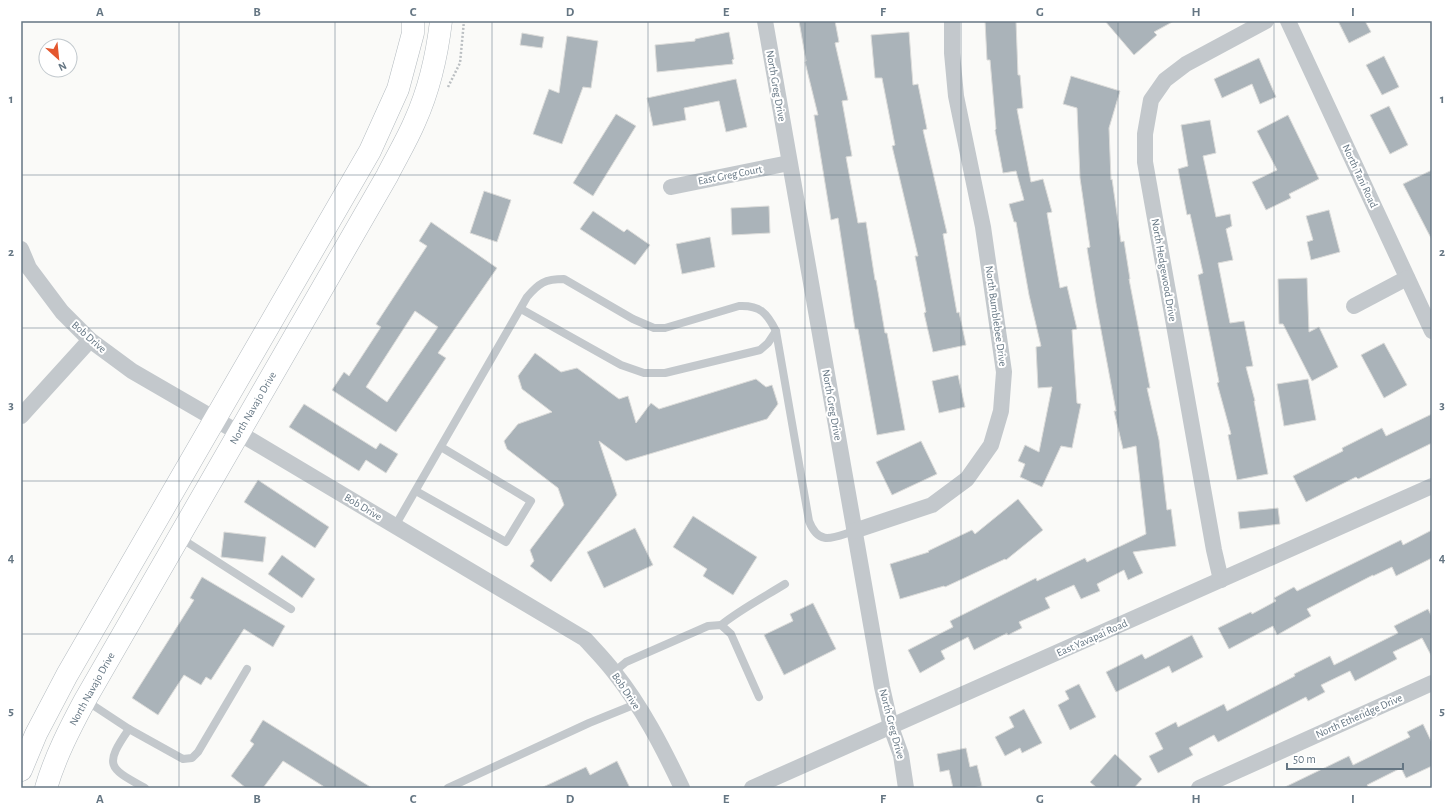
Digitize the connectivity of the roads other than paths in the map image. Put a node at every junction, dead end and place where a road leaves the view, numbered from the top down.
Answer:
1 (413, 21) edge
2 (441, 21) edge
3 (765, 21) edge
4 (952, 21) edge
5 (1266, 21) edge
6 (1288, 21) edge
7 (789, 163) junction
8 (353, 181) junction
9 (671, 187) dead end
10 (376, 195) junction
11 (21, 249) edge
12 (1407, 278) junction
13 (1354, 306) dead end
14 (521, 309) junction
15 (776, 331) junction
16 (1432, 331) edge
17 (90, 340) junction
18 (21, 416) edge
19 (215, 420) junction
20 (238, 433) junction
21 (441, 447) junction
22 (1432, 486) edge
23 (416, 491) junction
24 (395, 526) junction
25 (854, 531) junction
26 (178, 537) junction
27 (1221, 580) junction
28 (785, 584) dead end
29 (291, 609) dead end
30 (721, 625) junction
31 (246, 669) dead end
32 (614, 672) junction
33 (1432, 683) edge
34 (61, 686) junction
35 (760, 697) dead end
36 (85, 700) junction
37 (636, 704) junction
38 (891, 727) junction
39 (129, 729) junction
40 (21, 770) edge
41 (46, 788) edge
42 (145, 788) edge
43 (448, 788) edge
44 (682, 788) edge
45 (752, 788) edge
46 (906, 788) edge
47 (1199, 788) edge

1 - 8 street
2 - 10 street, North Navajo Drive
3 - 7 street, North Greg Drive
4 - 25 street, North Bumblebee Drive
5 - 27 street, North Hedgewood Drive
6 - 12 street, North Tani Road
7 - 9 street, East Greg Court
7 - 25 street, North Greg Drive
8 - 10 street
8 - 19 street
10 - 20 street, North Navajo Drive
11 - 17 street, Bob Drive
12 - 13 street
12 - 16 street, North Tani Road
14 - 15 lane
14 - 15 lane
14 - 21 lane
15 - 25 lane
17 - 18 street
17 - 19 street, Bob Drive
19 - 20 street, Bob Drive
19 - 34 street
20 - 24 street, Bob Drive
20 - 26 street, North Navajo Drive
21 - 23 lane
21 - 23 lane
22 - 27 street, East Yavapai Road
23 - 24 lane
24 - 32 street, Bob Drive
25 - 38 street, North Greg Drive
26 - 29 lane
26 - 36 street, North Navajo Drive
27 - 38 street, East Yavapai Road
28 - 30 lane
30 - 32 lane
30 - 35 lane
31 - 39 lane
32 - 37 street, Bob Drive
33 - 47 street, North Etheridge Drive
34 - 36 street
34 - 40 street
36 - 39 lane
36 - 41 street, North Navajo Drive
37 - 43 lane
37 - 44 street, Bob Drive
38 - 45 street, East Yavapai Road
38 - 46 street, North Greg Drive
39 - 42 lane

